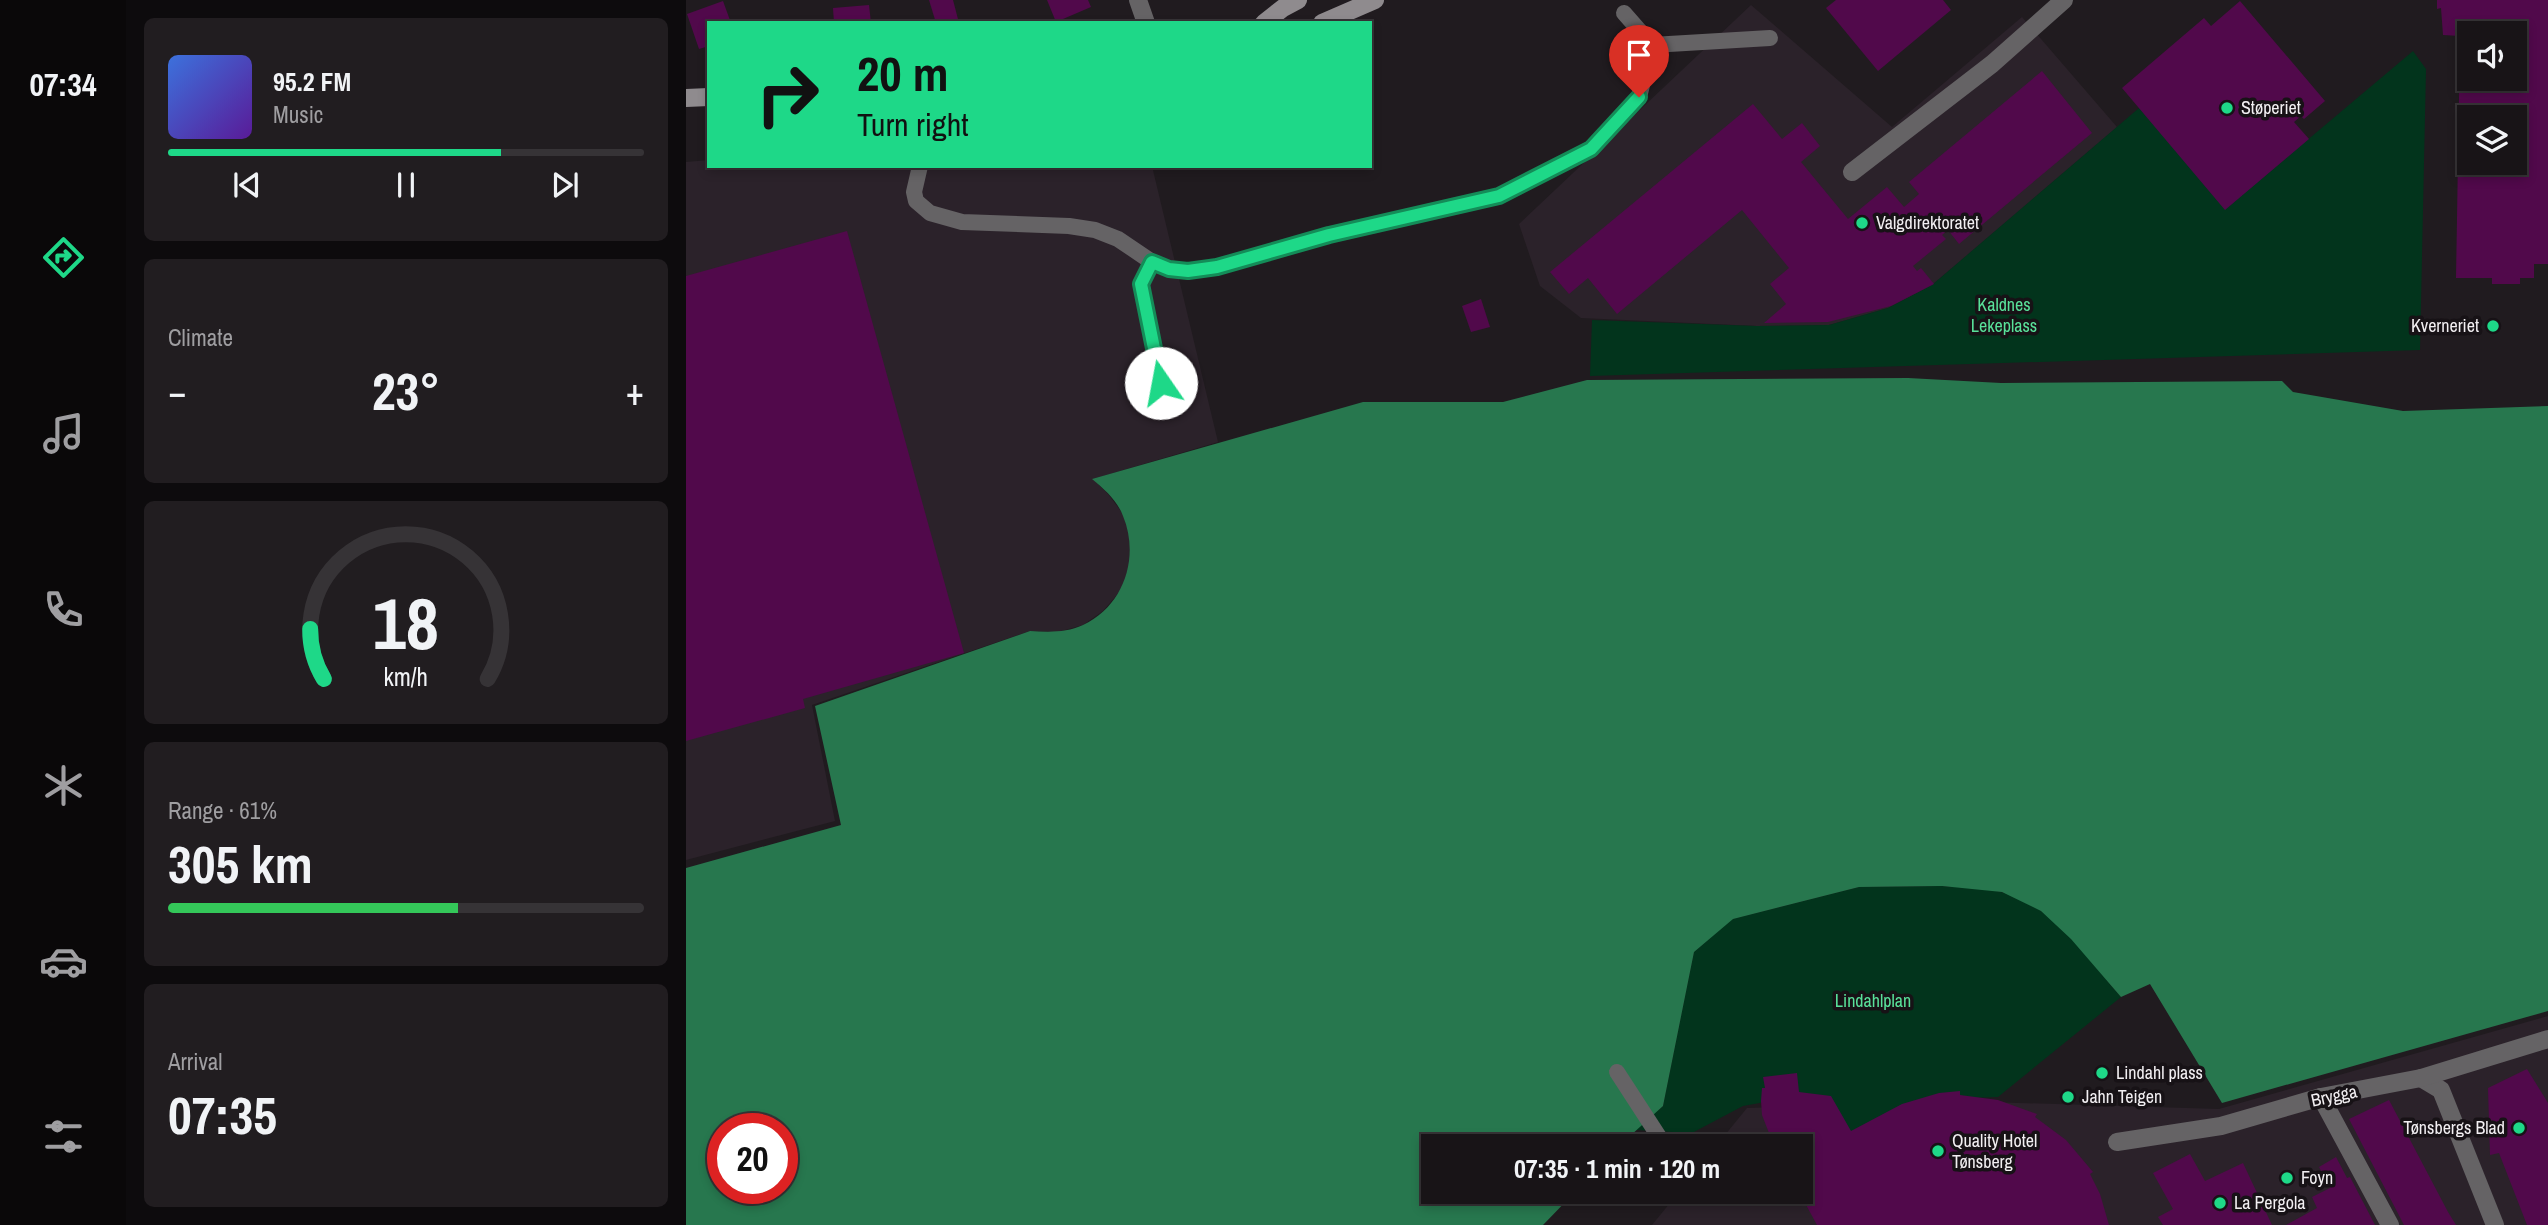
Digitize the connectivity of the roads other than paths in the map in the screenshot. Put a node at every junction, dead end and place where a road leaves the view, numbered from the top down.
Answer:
1 (1138, 0) edge
2 (1298, 0) edge
3 (1375, 0) edge
4 (2064, 0) edge
5 (1624, 13) dead end
6 (1145, 21) edge
7 (1267, 21) edge
8 (1327, 21) edge
9 (1770, 38) dead end
10 (1652, 45) junction
11 (707, 97) edge
12 (686, 98) edge
13 (920, 168) edge
14 (1852, 172) dead end
15 (1152, 262) junction
16 (1161, 383) dead end
17 (2548, 1039) edge
18 (1617, 1072) dead end
19 (2421, 1078) junction
20 (2321, 1097) junction
21 (1657, 1134) edge
22 (2117, 1142) dead end
23 (2390, 1225) edge
24 (2495, 1225) edge

1 - 6 street
2 - 7 main road
3 - 8 main road
4 - 14 street
5 - 10 lane
9 - 10 lane
10 - 15 lane
11 - 12 main road
13 - 15 lane
15 - 16 lane
17 - 19 street, Brygga
18 - 21 lane
19 - 20 street, Brygga
19 - 24 street
20 - 22 street, Brygga
20 - 23 street

